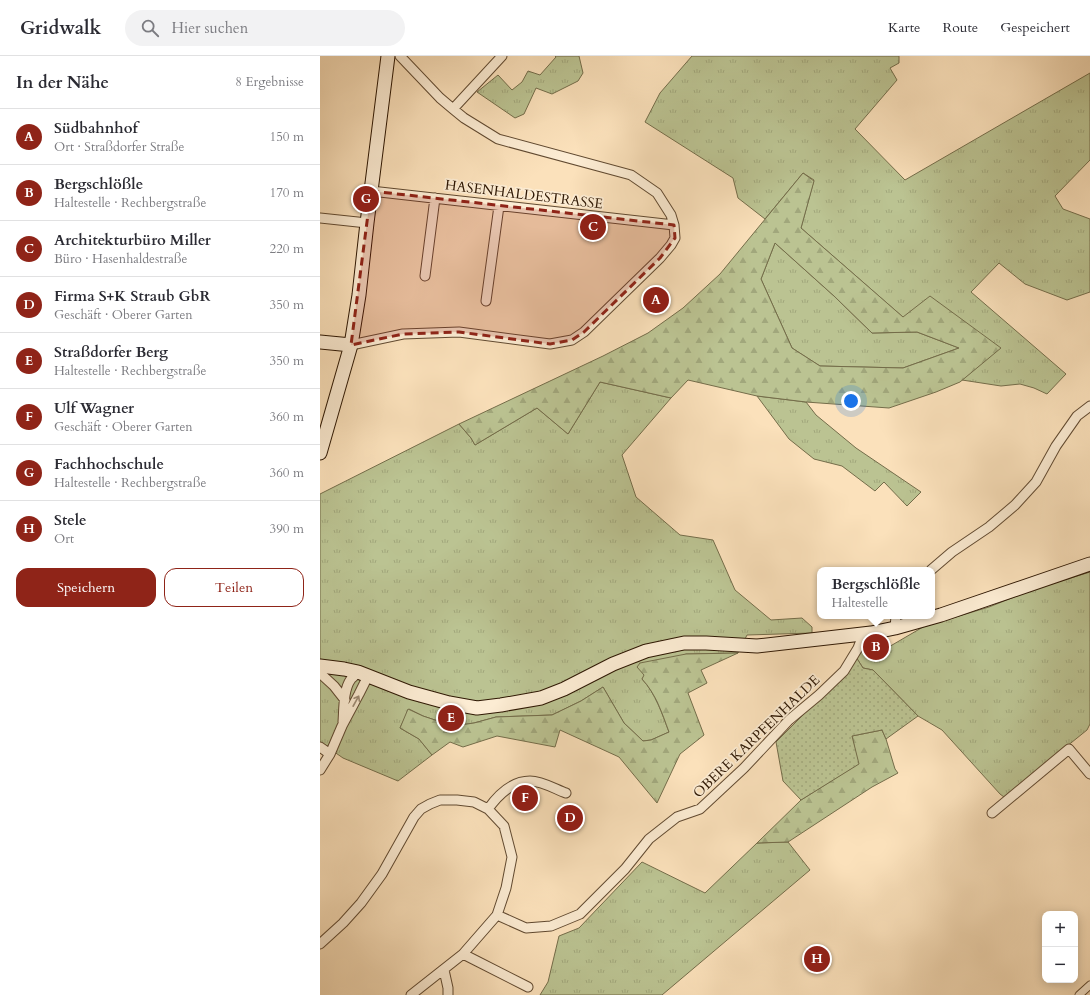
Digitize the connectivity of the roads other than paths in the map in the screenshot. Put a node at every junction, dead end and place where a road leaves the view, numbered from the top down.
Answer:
1 (388, 56) edge
2 (400, 56) edge
3 (502, 56) edge
4 (453, 109) junction
5 (371, 191) junction
6 (435, 198) junction
7 (499, 206) junction
8 (320, 218) edge
9 (367, 223) junction
10 (674, 226) junction
11 (425, 276) dead end
12 (486, 301) dead end
13 (320, 342) edge
14 (351, 345) junction
15 (1089, 408) edge
16 (320, 453) edge
17 (1090, 564) edge
18 (934, 567) edge
19 (935, 615) edge
20 (913, 619) edge
21 (896, 622) edge
22 (862, 634) junction
23 (320, 666) edge
24 (320, 673) edge
25 (363, 674) junction
26 (344, 700) junction
27 (342, 726) junction
28 (320, 747) edge
29 (330, 754) junction
30 (320, 770) edge
31 (1090, 774) edge
32 (566, 793) dead end
33 (488, 809) junction
34 (992, 813) dead end
35 (497, 915) junction
36 (320, 944) edge
37 (463, 954) junction
38 (444, 970) junction
39 (1090, 986) edge
40 (528, 988) dead end
41 (411, 995) edge
42 (448, 995) edge
43 (1079, 995) edge

1 - 5 main road
2 - 4 street
3 - 4 street
4 - 10 street
5 - 6 street, HASENHALDESTRASSE
5 - 9 main road
6 - 7 street, HASENHALDESTRASSE
6 - 11 street
7 - 10 street, HASENHALDESTRASSE
7 - 12 street
8 - 9 street
9 - 14 main road
10 - 14 street
13 - 14 main road
14 - 16 main road
15 - 18 street
17 - 19 main road
20 - 21 main road
21 - 22 main road
22 - 25 main road
22 - 35 street, OBERE KARPFENHALDE
23 - 25 main road
24 - 26 street
25 - 26 street
27 -> 25 street
26 - 27 street
27 - 29 street
28 - 29 street
29 - 30 street
31 - 34 street
32 - 33 street
33 - 35 street
33 - 36 street
35 - 37 street
37 - 38 street
37 - 40 street
38 - 41 street
38 - 42 street
39 - 43 street

